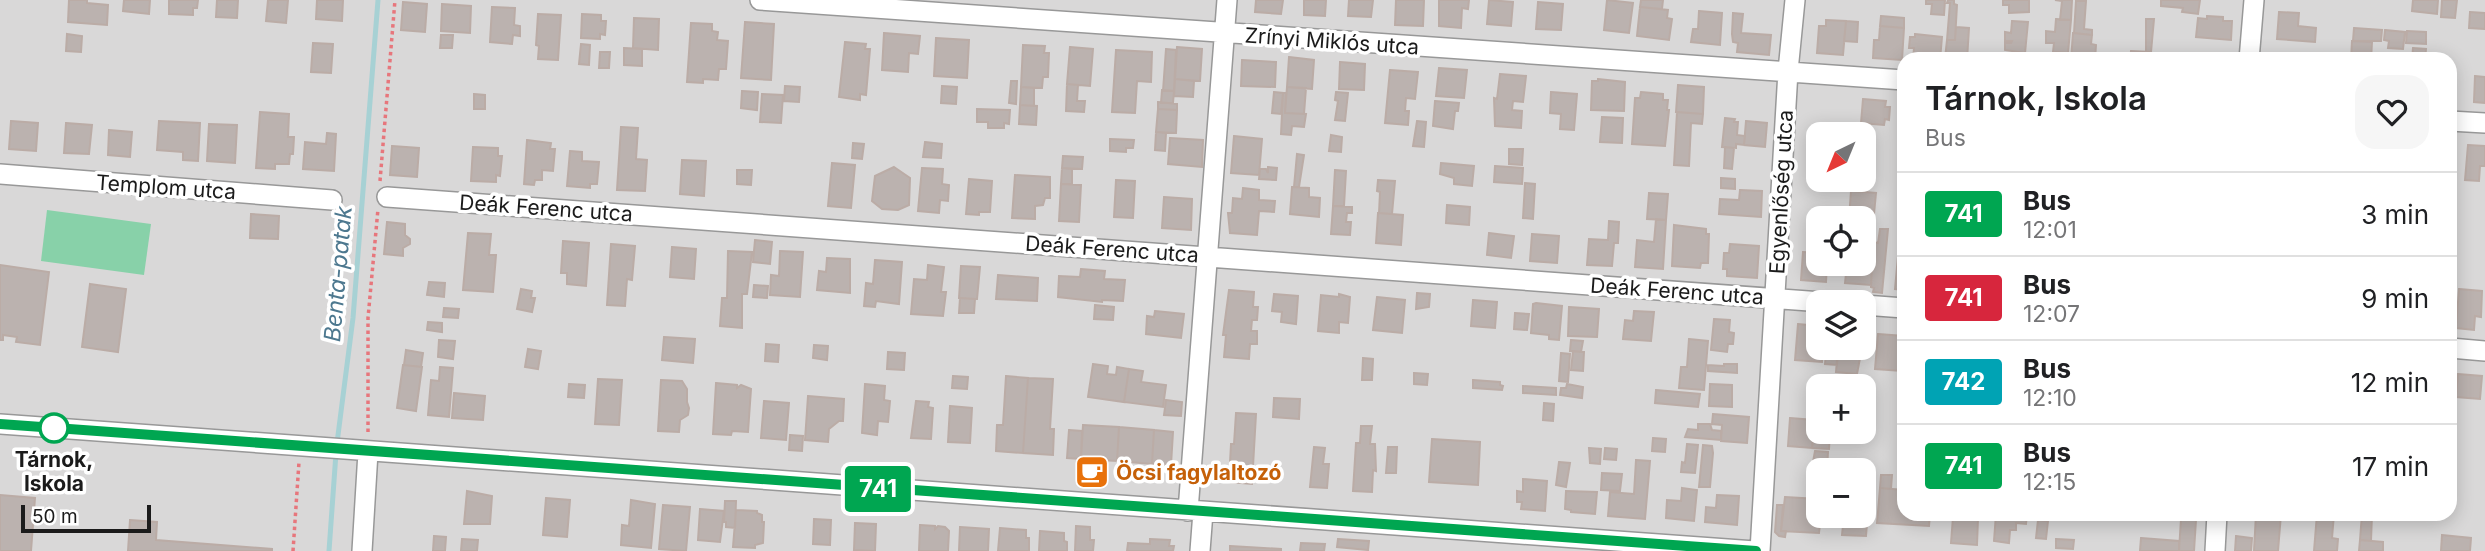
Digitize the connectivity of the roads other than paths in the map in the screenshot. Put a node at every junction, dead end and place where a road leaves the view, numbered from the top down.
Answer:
1 (760, 0) edge
2 (1227, 0) edge
3 (1795, 0) edge
4 (2254, 0) edge
5 (1224, 33) junction
6 (2250, 52) edge
7 (1788, 71) junction
8 (1897, 79) edge
9 (2457, 121) edge
10 (2485, 123) edge
11 (0, 174) edge
12 (382, 193) road end
13 (332, 200) dead end
14 (1208, 256) junction
15 (1775, 298) junction
16 (1806, 301) edge
17 (1876, 306) edge
18 (1897, 307) edge
19 (2457, 349) edge
20 (2485, 351) edge
21 (0, 424) edge
22 (368, 452) junction
23 (1195, 512) junction
24 (2217, 521) edge
25 (362, 551) edge
26 (1200, 551) edge
27 (1757, 551) edge
28 (2215, 551) edge

1 - 5 street, Zrínyi Miklós utca
2 - 5 street
3 - 7 street, Egyenlőség utca
4 - 6 street
5 - 7 street, Zrínyi Miklós utca
5 - 14 street
7 - 8 street, Zrínyi Miklós utca
7 - 15 street, Egyenlőség utca
9 - 10 street
11 - 13 street, Templom utca
12 - 14 street, Deák Ferenc utca
14 - 15 street, Deák Ferenc utca
14 - 23 street
15 - 16 street, Deák Ferenc utca
15 - 27 street, Egyenlőség utca
17 - 18 street
19 - 20 street
21 - 22 street
22 - 23 street
22 - 25 street
23 - 26 street
23 - 27 street
24 - 28 street

